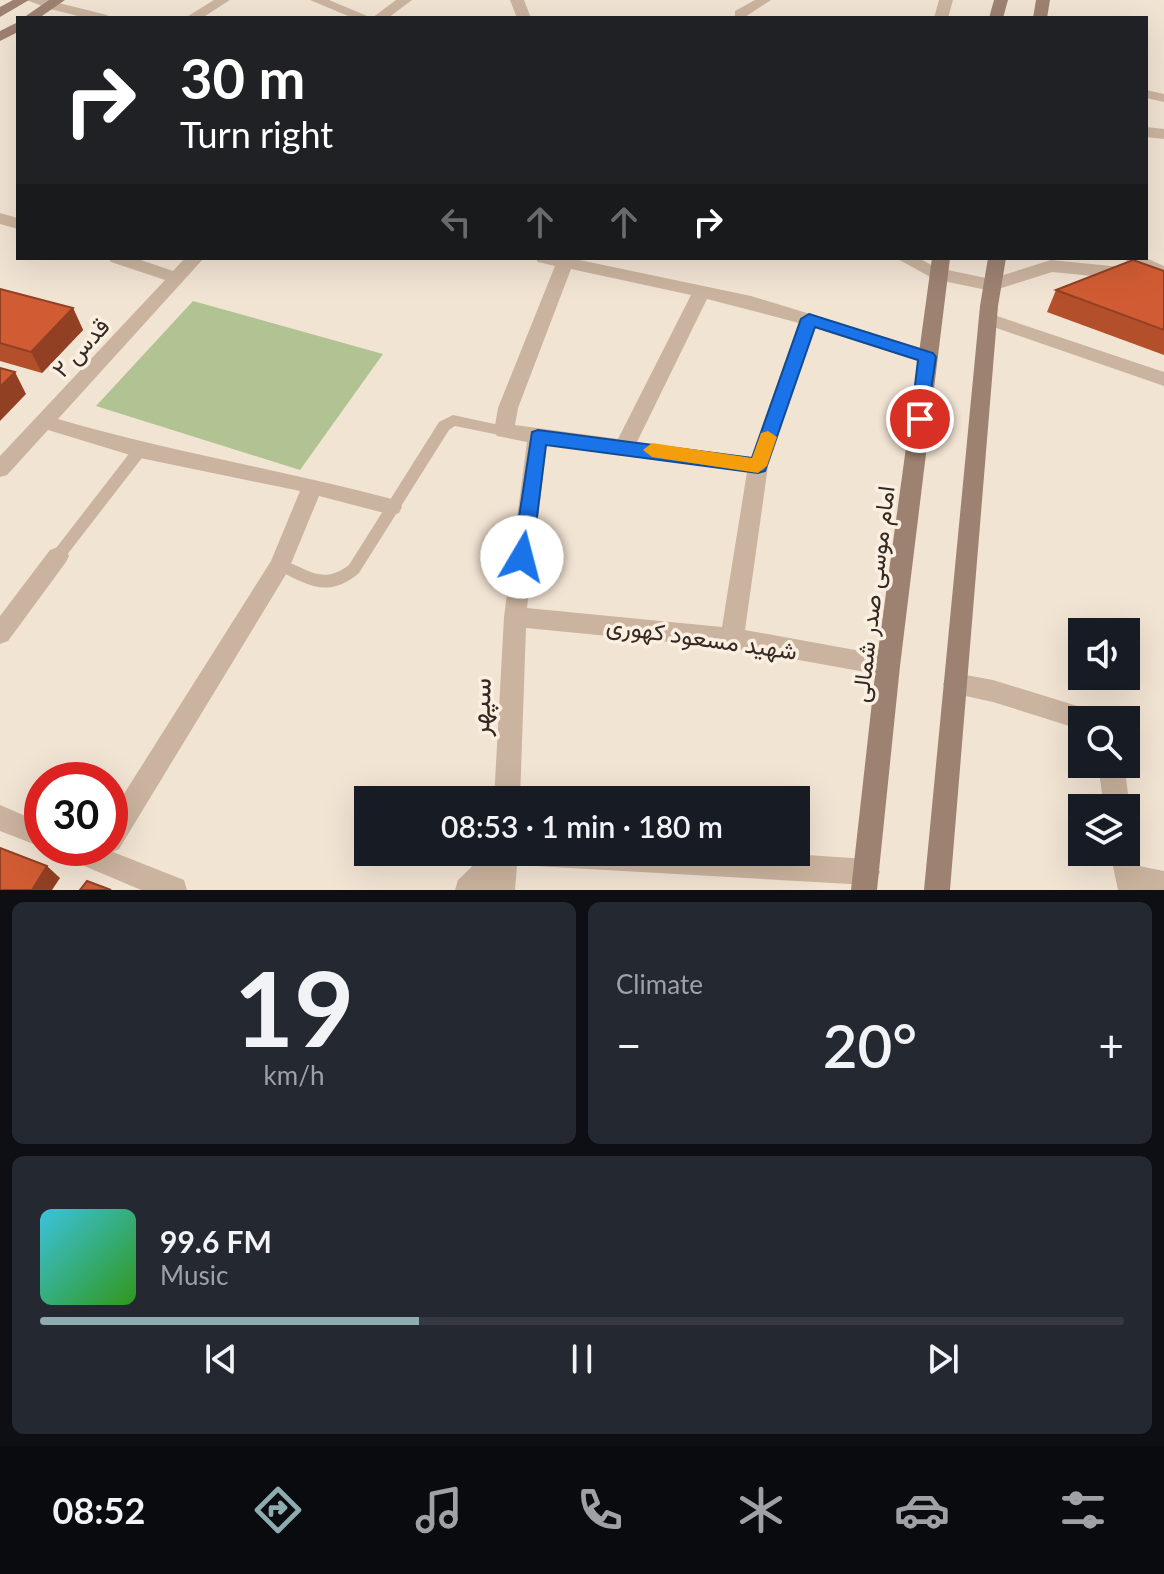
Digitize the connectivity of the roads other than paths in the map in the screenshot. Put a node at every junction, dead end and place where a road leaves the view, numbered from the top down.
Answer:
1 (22, 0) edge
2 (33, 0) edge
3 (223, 0) edge
4 (317, 0) edge
5 (405, 0) edge
6 (764, 0) edge
7 (54, 2) edge
8 (5, 7) edge
9 (738, 12) edge
10 (33, 16) edge
11 (96, 16) edge
12 (195, 16) edge
13 (360, 16) edge
14 (382, 16) edge
15 (123, 260) edge
16 (193, 260) edge
17 (551, 260) edge
18 (914, 260) edge
19 (997, 260) edge
20 (1135, 260) edge
21 (564, 264) junction
22 (939, 266) edge
23 (1164, 275) edge
24 (177, 278) junction
25 (992, 285) junction
26 (702, 291) junction
27 (809, 319) junction
28 (988, 319) junction
29 (927, 357) junction
30 (1164, 379) edge
31 (44, 422) junction
32 (504, 431) junction
33 (538, 437) junction
34 (625, 446) junction
35 (140, 450) junction
36 (758, 466) junction
37 (0, 469) edge
38 (312, 488) junction
39 (392, 507) junction
40 (58, 556) joint
41 (280, 565) junction
42 (515, 617) junction
43 (0, 634) edge
44 (732, 638) junction
45 (888, 666) junction
46 (955, 684) junction
47 (1068, 714) edge
48 (508, 786) edge
49 (128, 810) edge
50 (0, 818) edge
51 (24, 828) edge
52 (128, 863) edge
53 (491, 866) edge
54 (504, 866) edge
55 (707, 866) edge
56 (1127, 873) edge
57 (866, 881) edge
58 (1164, 884) edge
59 (174, 890) edge
60 (468, 890) edge
61 (502, 890) edge
62 (937, 890) edge

1 - 8 main road
2 - 7 street
3 - 12 street
4 - 13 street
5 - 14 street
6 - 9 street
7 - 10 main road
7 - 11 street
15 - 24 street
16 - 24 street, قدس ۲
17 - 21 street
18 - 22 street
19 - 25 main road
20 - 23 street
21 - 26 street
21 - 32 street
22 - 25 street
22 - 29 main road, امام موسی صدر شمالی
23 - 25 street
24 - 31 street, قدس ۲
25 - 28 main road
26 - 27 street
26 - 34 street
27 - 29 street
27 - 36 street
28 - 30 street
28 - 46 main road
29 - 45 main road, امام موسی صدر شمالی
31 - 35 street
31 - 37 street, قدس ۲
32 - 33 street
32 - 39 lane
33 - 34 street
33 - 42 street, سپهر
34 - 36 street
35 - 38 street
35 - 40 lane
36 - 44 street
38 - 39 street
38 - 41 street
39 - 41 lane
40 - 43 street
41 - 49 street
42 - 44 street, شهید مسعود کهوری
42 - 48 street, سپهر
44 - 45 street, شهید مسعود کهوری
45 - 57 main road, امام موسی صدر شمالی
46 - 47 street
46 - 62 main road
50 - 51 street
52 - 59 street
53 - 60 street
54 - 61 street
55 - 57 street
56 - 58 street

